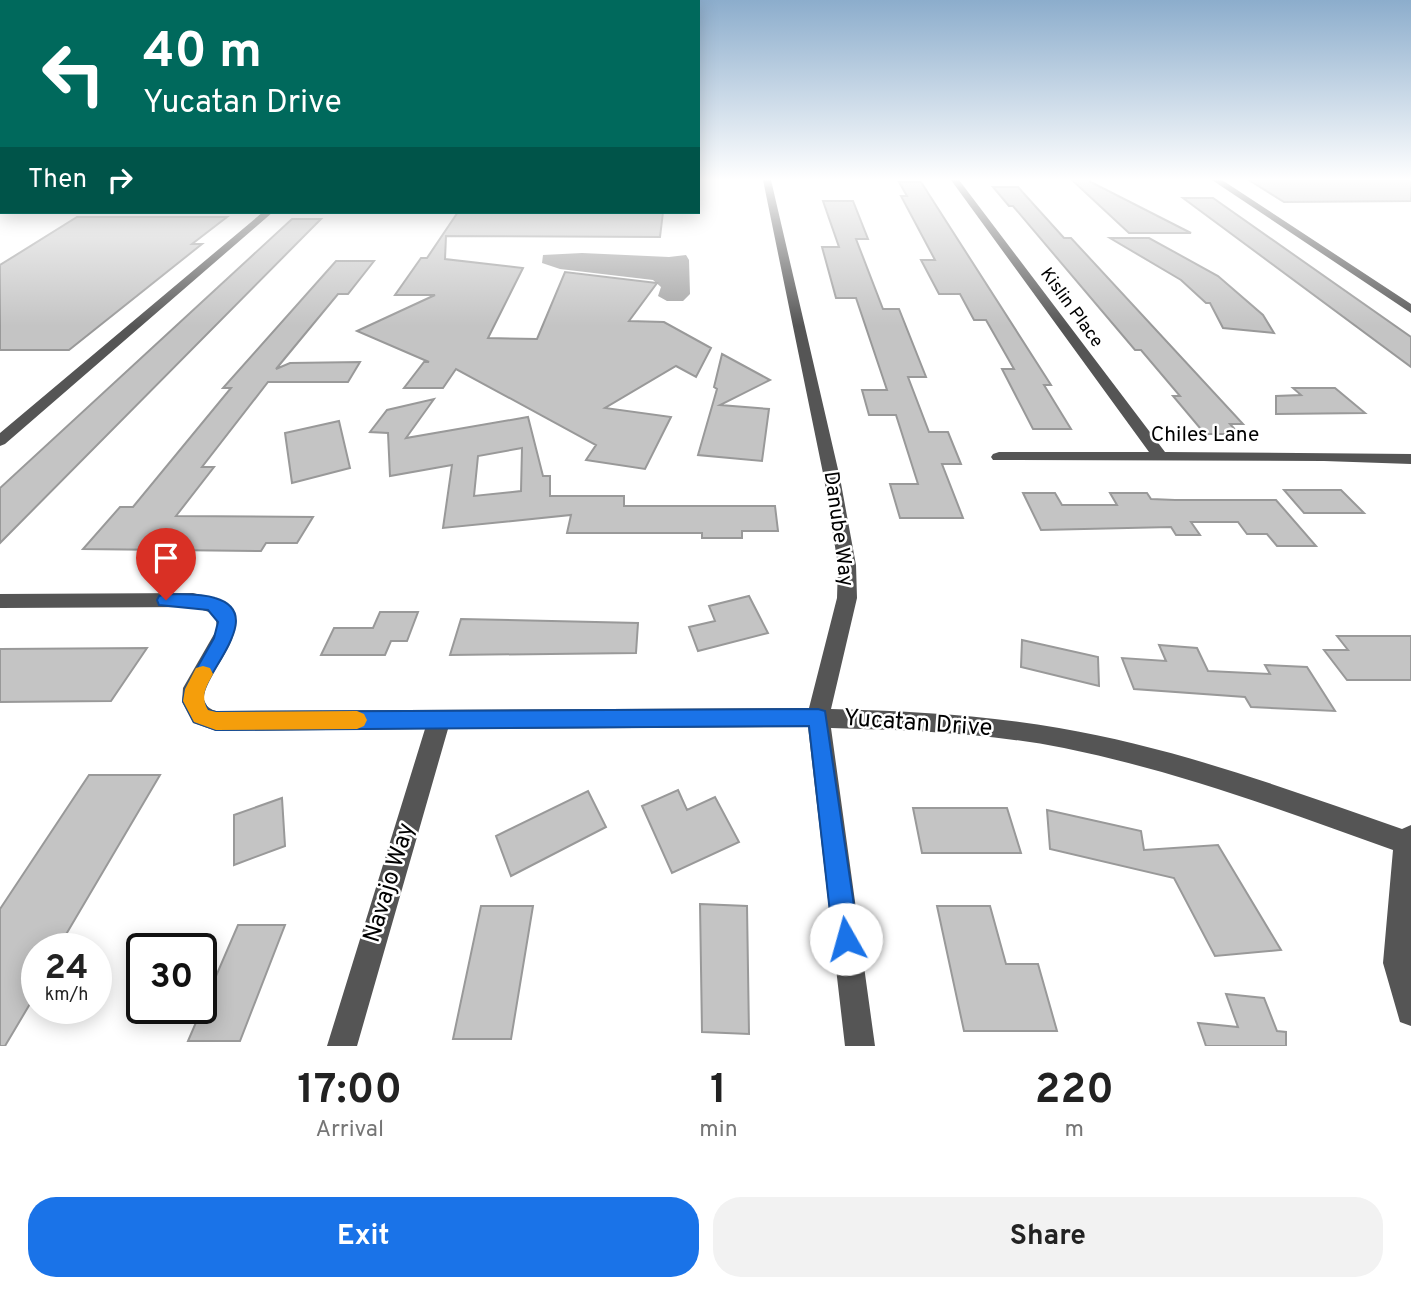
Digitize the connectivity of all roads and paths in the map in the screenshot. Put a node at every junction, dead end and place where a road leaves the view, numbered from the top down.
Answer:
1 (248, 229) edge
2 (778, 229) edge
3 (991, 229) edge
4 (1290, 229) edge
5 (1411, 309) edge
6 (0, 441) edge
7 (1160, 456) junction
8 (999, 457) dead end
9 (1411, 459) edge
10 (0, 601) edge
11 (818, 718) junction
12 (439, 720) junction
13 (1409, 840) edge
14 (1411, 1011) edge
15 (342, 1046) edge
16 (860, 1046) edge

1 - 6 street
2 - 11 street, Danube Way
3 - 7 street, Kislin Place
4 - 5 street
7 - 8 street, Chiles Lane
7 - 9 street, Chiles Lane
10 - 12 street, Yucatan Drive
11 - 12 street, Yucatan Drive
11 - 13 street, Yucatan Drive
11 - 16 street, Danube Way
12 - 15 street, Navajo Way
13 - 14 street

